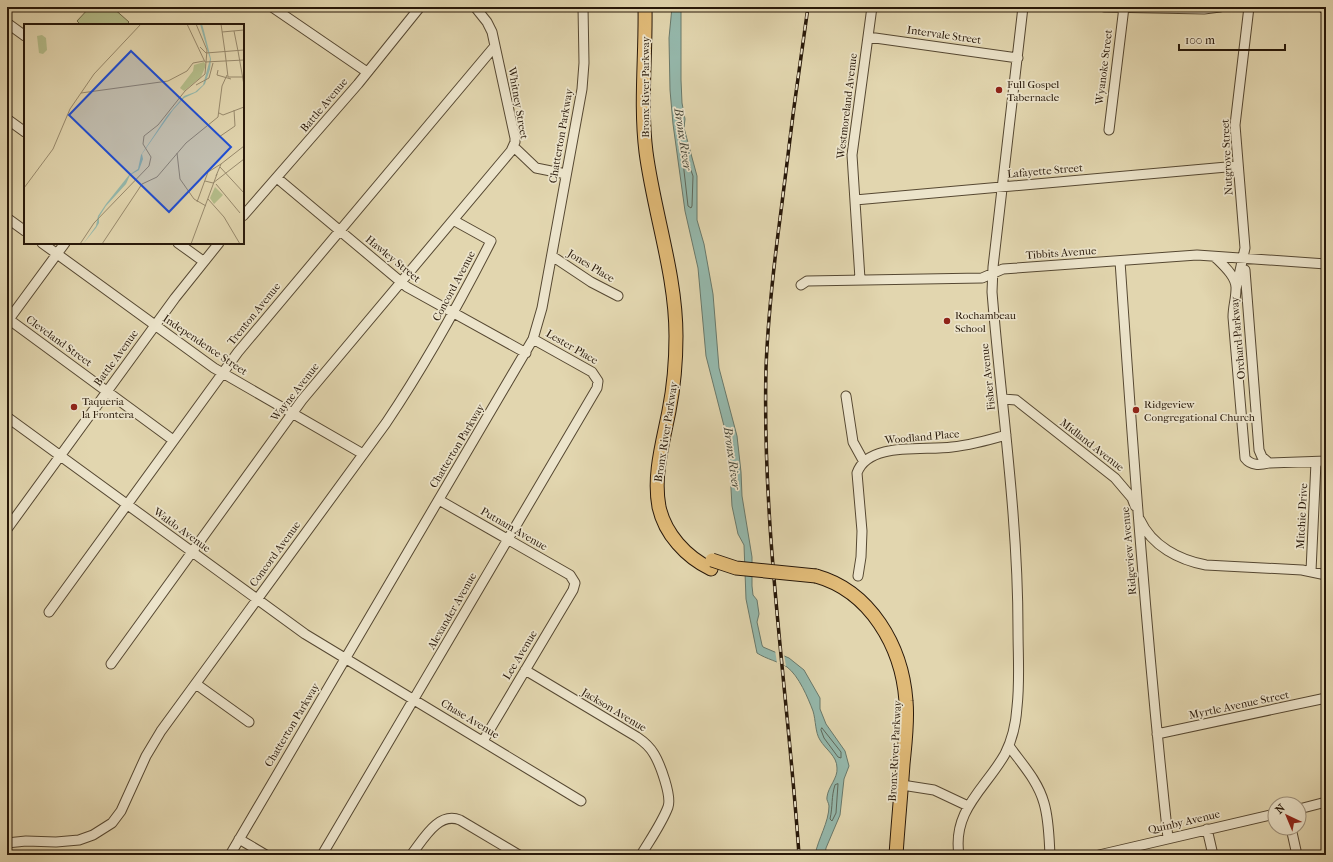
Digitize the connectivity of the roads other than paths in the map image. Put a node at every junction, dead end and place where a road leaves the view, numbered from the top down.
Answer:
1 (272, 7) edge
2 (475, 7) edge
3 (583, 7) edge
4 (645, 7) edge
5 (653, 7) edge
6 (872, 7) edge
7 (1023, 7) edge
8 (1104, 7) edge
9 (1124, 7) edge
10 (1220, 7) edge
11 (1249, 7) edge
12 (1322, 7) edge
13 (418, 8) edge
14 (1184, 8) edge
15 (1326, 10) edge
16 (7, 23) edge
17 (24, 35) edge
18 (868, 37) junction
19 (495, 46) junction
20 (1018, 58) junction
21 (368, 72) junction
22 (7, 119) edge
23 (1109, 130) dead end
24 (24, 131) edge
25 (514, 147) junction
26 (1238, 166) junction
27 (566, 174) junction
28 (278, 178) junction
29 (1002, 187) junction
30 (855, 200) junction
31 (244, 215) edge
32 (7, 218) edge
33 (453, 220) junction
34 (24, 230) edge
35 (339, 230) junction
36 (43, 244) edge
37 (64, 244) edge
38 (179, 244) edge
39 (218, 244) edge
40 (57, 254) junction
41 (552, 256) junction
42 (1215, 257) junction
43 (1243, 258) junction
44 (1120, 261) junction
45 (203, 262) junction
46 (1326, 264) edge
47 (992, 274) junction
48 (860, 279) junction
49 (401, 282) junction
50 (801, 285) dead end
51 (1236, 290) junction
52 (618, 296) dead end
53 (453, 314) junction
54 (8, 320) edge
55 (154, 326) junction
56 (533, 339) junction
57 (526, 353) junction
58 (222, 373) junction
59 (597, 378) joint
60 (107, 390) junction
61 (846, 396) dead end
62 (1003, 399) junction
63 (292, 413) junction
64 (7, 417) edge
65 (1006, 435) junction
66 (173, 440) junction
67 (363, 454) junction
68 (60, 456) junction
69 (864, 462) junction
70 (1316, 462) junction
71 (1326, 462) edge
72 (1269, 463) junction
73 (439, 500) junction
74 (126, 504) junction
75 (1138, 514) junction
76 (7, 529) edge
77 (508, 539) junction
78 (192, 552) junction
79 (712, 565) junction
80 (1311, 571) junction
81 (1326, 575) edge
82 (858, 576) dead end
83 (575, 580) joint
84 (815, 580) junction
85 (257, 599) junction
86 (49, 612) dead end
87 (345, 658) junction
88 (111, 664) dead end
89 (525, 670) junction
90 (196, 684) junction
91 (1326, 698) edge
92 (415, 699) junction
93 (249, 722) dead end
94 (1157, 734) junction
95 (483, 741) junction
96 (1009, 746) junction
97 (902, 785) junction
98 (581, 801) dead end
99 (1326, 802) edge
100 (968, 806) junction
101 (1307, 807) edge
102 (1267, 816) edge
103 (1207, 829) junction
104 (1293, 836) edge
105 (1168, 838) junction
106 (239, 839) junction
107 (7, 843) edge
108 (230, 855) edge
109 (266, 855) edge
110 (322, 855) edge
111 (411, 855) edge
112 (520, 855) edge
113 (641, 855) edge
114 (888, 855) edge
115 (896, 855) edge
116 (959, 855) edge
117 (1050, 855) edge
118 (1099, 855) edge
119 (1213, 855) edge
120 (1297, 855) edge

1 - 21 street
2 - 19 street, Whitney Street
3 - 27 street, Chatterton Parkway
4 - 79 highway, Bronx River Parkway
5 - 79 highway, Bronx River Parkway
6 - 18 street, Westmoreland Avenue
7 - 20 street, Fisher Avenue
8 - 9 street
9 - 14 street
9 - 23 street, Wyanoke Street
10 - 14 street
11 - 26 street, Nutgrove Street
12 - 15 street
13 - 21 street, Battle Avenue
16 - 17 street
18 - 20 street, Intervale Street
18 - 30 street, Westmoreland Avenue
19 - 25 street, Whitney Street
19 - 35 street, Trenton Avenue
20 - 29 street, Fisher Avenue
21 - 28 street, Battle Avenue
22 - 24 street
25 - 27 street, Whitney Street
25 - 33 street, Wayne Avenue
26 - 29 street, Lafayette Street
26 - 43 street, Nutgrove Street
27 - 41 street, Chatterton Parkway
28 - 31 street, Battle Avenue
28 - 35 street, Hawley Street
29 - 30 street, Lafayette Street
29 - 47 street, Fisher Avenue
30 - 48 street, Westmoreland Avenue
32 - 34 street
33 - 49 street, Wayne Avenue
33 - 53 street, Concord Avenue
35 - 49 street, Hawley Street
35 - 58 street, Trenton Avenue
36 - 40 street, Independence Street
37 - 40 street
38 - 45 street
39 - 45 street, Battle Avenue
40 - 54 street
40 - 55 street, Independence Street
41 - 52 street, Jones Place
41 - 56 street, Chatterton Parkway
42 - 43 street, Tibbits Avenue
42 - 44 street, Tibbits Avenue
42 - 51 street, Orchard Parkway
43 - 46 street, Tibbits Avenue
43 - 51 street, Orchard Parkway
43 - 72 street, Orchard Parkway
44 - 47 street, Tibbits Avenue
44 - 75 street, Ridgeview Avenue
45 - 55 street, Battle Avenue
47 - 48 street, Tibbits Avenue
47 - 62 street, Fisher Avenue
48 - 50 street, Tibbits Avenue
49 - 53 street, Hawley Street
49 - 63 street, Wayne Avenue
51 - 72 street, Orchard Parkway
53 - 57 street, Hawley Street
53 - 67 street, Concord Avenue
54 - 60 street, Cleveland Street
55 - 58 street, Independence Street
55 - 60 street, Battle Avenue
56 - 57 street, Chatterton Parkway
56 - 59 street, Lester Place
57 - 73 street, Chatterton Parkway
58 - 63 street, Independence Street
58 - 66 street, Trenton Avenue
59 - 77 street, Alexander Avenue
60 - 66 street, Cleveland Street
60 - 68 street, Battle Avenue
61 - 69 street
62 - 65 street, Fisher Avenue
62 - 75 street, Midland Avenue
63 - 67 street, Independence Street
63 - 78 street, Wayne Avenue
64 - 68 street, Waldo Avenue
65 - 69 street, Woodland Place
65 - 96 street, Fisher Avenue
66 - 74 street, Trenton Avenue
67 - 85 street, Concord Avenue
68 - 74 street, Waldo Avenue
68 - 76 street, Battle Avenue
69 - 82 street
70 - 71 street
70 - 72 street
70 - 80 street, Mitchie Drive
73 - 77 street, Putnam Avenue
73 - 87 street, Chatterton Parkway
74 - 78 street, Waldo Avenue
74 - 86 street, Trenton Avenue
75 - 80 street, Midland Avenue
75 - 94 street, Ridgeview Avenue
77 - 83 street, Putnam Avenue
77 - 92 street, Alexander Avenue
78 - 85 street, Waldo Avenue
78 - 88 street, Wayne Avenue
79 - 84 highway, Bronx River Parkway, bridge
80 - 81 street, Midland Avenue
83 - 89 street, Lee Avenue
84 - 97 highway, Bronx River Parkway
84 - 114 highway, Bronx River Parkway
85 - 87 street, Waldo Avenue
85 - 90 street, Concord Avenue
87 - 92 street, Chase Avenue
87 - 106 street, Chatterton Parkway
89 - 95 street, Lee Avenue
89 - 113 street, Jackson Avenue
90 - 93 street
90 - 107 street, Concord Avenue
91 - 94 street, Myrtle Avenue Street
92 - 95 street, Chase Avenue
92 - 110 street, Alexander Avenue
94 - 105 street, Ridgeview Avenue
95 - 98 street, Chase Avenue
96 - 100 street, Fisher Avenue
96 - 117 street
97 - 100 street
97 - 115 highway, Bronx River Parkway
99 - 101 street
100 - 116 street, Fisher Avenue
102 - 103 street, Quinby Avenue
103 - 105 street, Quinby Avenue
103 - 119 street
104 - 120 street
105 - 118 street, Quinby Avenue
106 - 108 street, Chatterton Parkway
106 - 109 street
111 - 112 street

